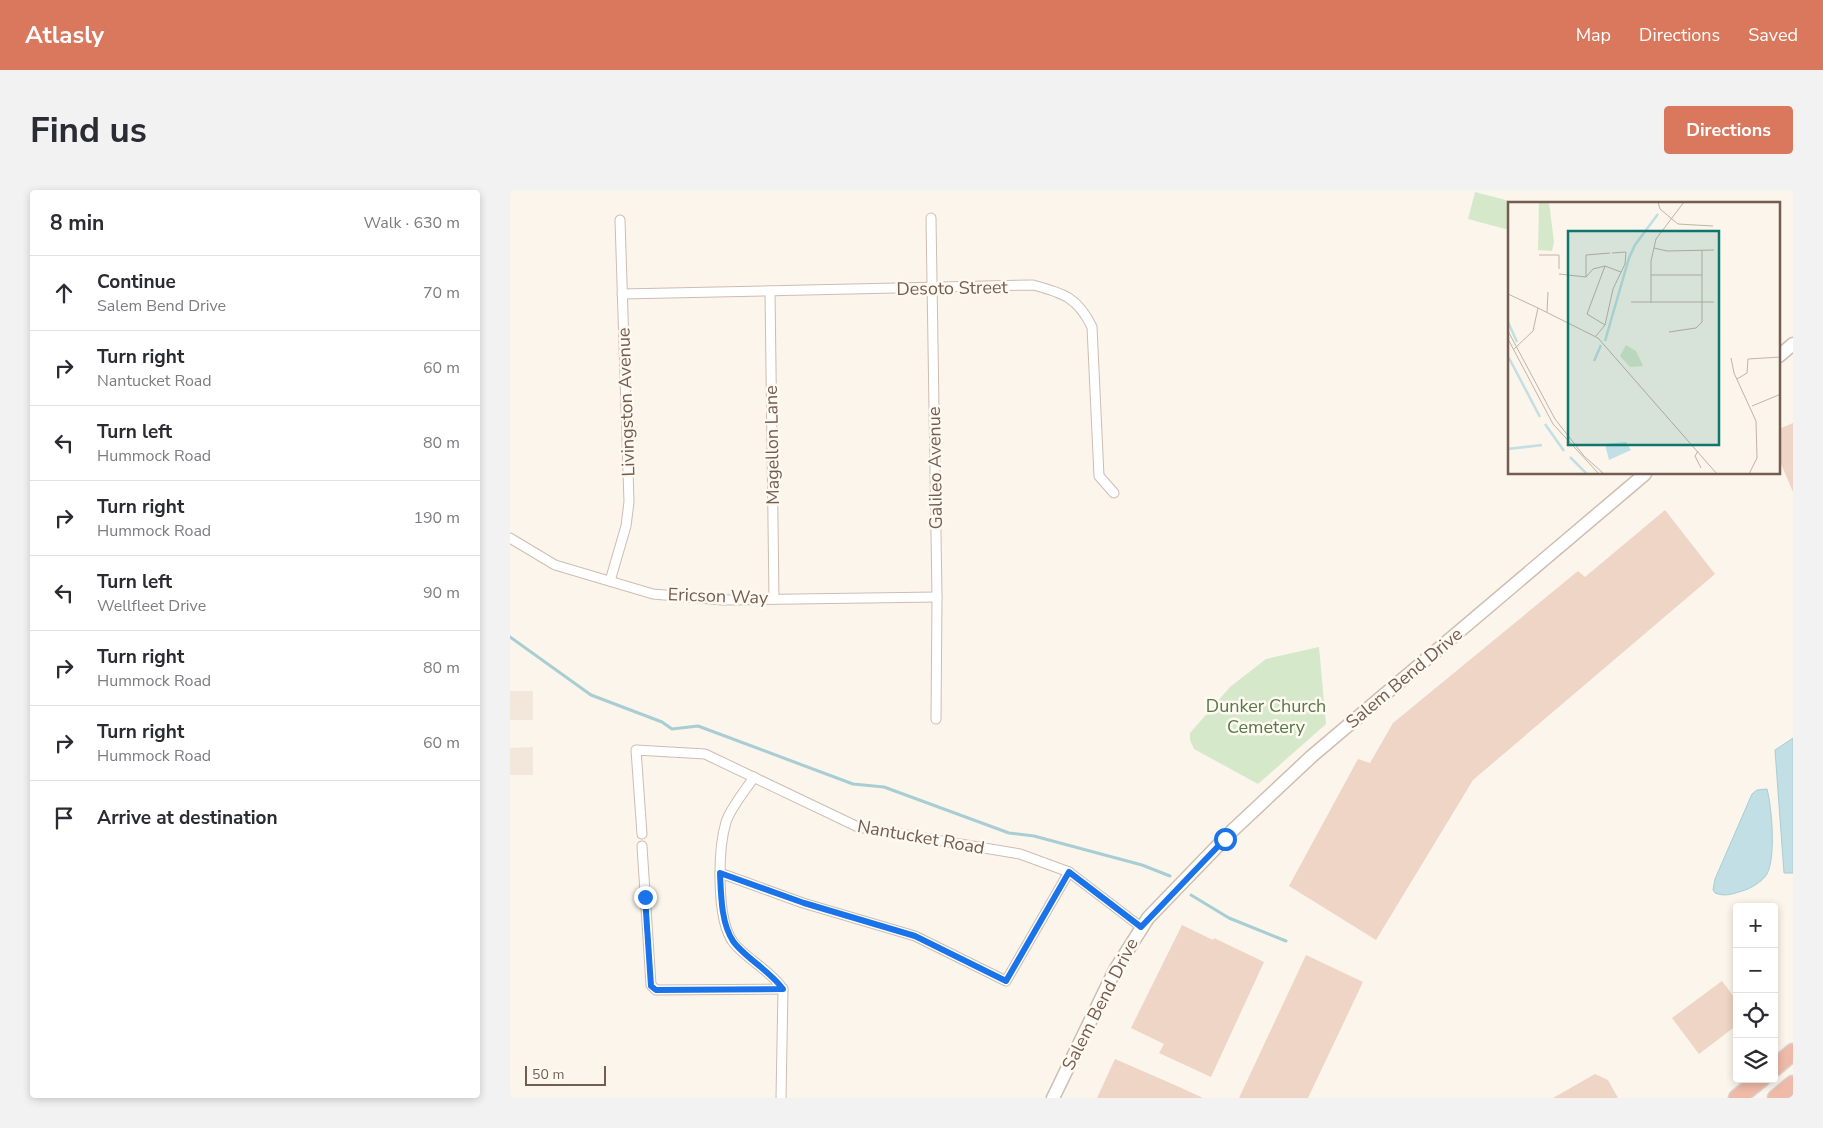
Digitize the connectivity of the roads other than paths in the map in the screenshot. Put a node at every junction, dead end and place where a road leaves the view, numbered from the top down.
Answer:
1 (932, 218) dead end
2 (620, 220) dead end
3 (932, 289) junction
4 (770, 291) junction
5 (622, 294) junction
6 (1793, 344) edge
7 (1780, 355) edge
8 (1644, 475) edge
9 (1114, 493) dead end
10 (510, 538) edge
11 (610, 581) junction
12 (937, 597) junction
13 (774, 598) junction
14 (936, 719) dead end
15 (754, 777) junction
16 (642, 834) dead end
17 (642, 846) dead end
18 (1069, 872) junction
19 (720, 873) junction
20 (1141, 927) junction
21 (783, 989) junction
22 (1793, 1052) edge
23 (1778, 1065) edge
24 (1756, 1083) edge
25 (1793, 1084) edge
26 (781, 1098) edge
27 (1052, 1098) edge
28 (1737, 1098) edge
29 (1776, 1098) edge

1 - 3 street, Galileo Avenue
2 - 5 street, Livingston Avenue
3 - 4 street, Desoto Street
3 - 9 street, Desoto Street
3 - 12 street, Galileo Avenue
4 - 5 street, Desoto Street
4 - 13 street, Magellon Lane
5 - 11 street, Livingston Avenue
6 - 7 street
8 - 20 street, Salem Bend Drive
10 - 11 street, Ericson Way
11 - 13 street, Ericson Way
12 - 13 street, Ericson Way
12 - 14 street, Galileo Avenue
15 - 16 street, Nantucket Road
15 - 18 street, Nantucket Road
15 - 19 street
17 - 21 street
18 - 19 street
18 - 20 street, Nantucket Road
19 - 21 street
20 - 27 street, Salem Bend Drive
21 - 26 street
22 - 23 highway
24 - 28 highway
25 - 29 highway

